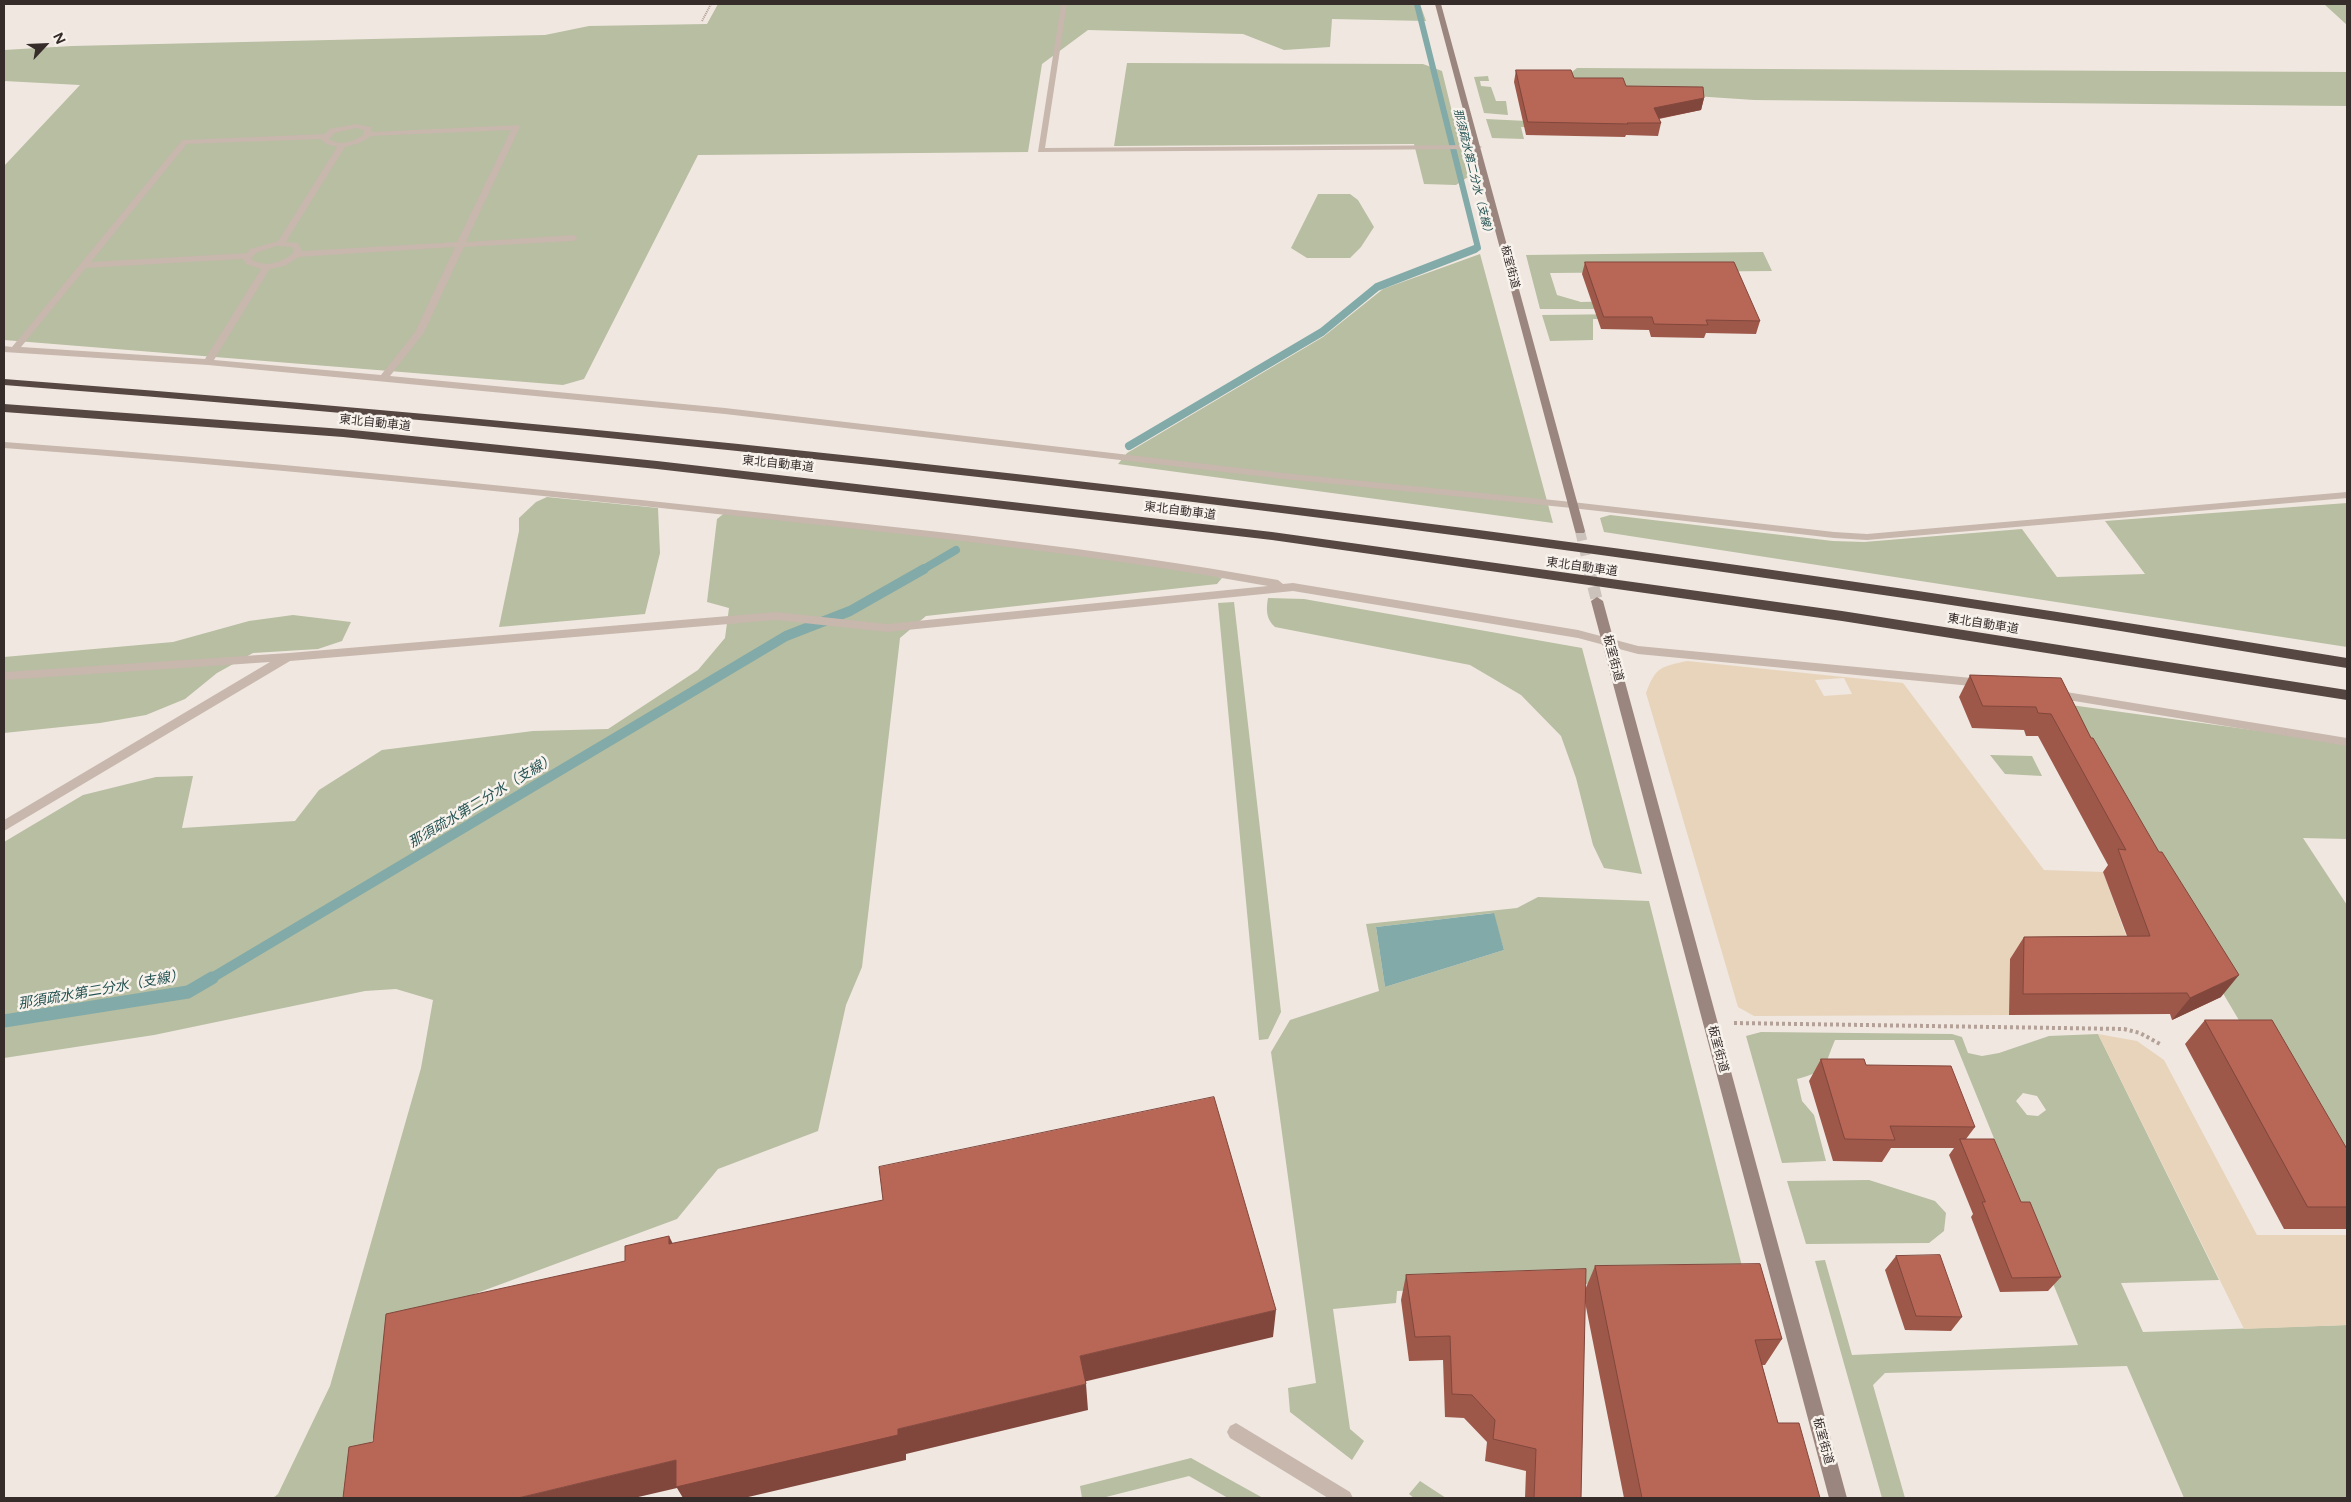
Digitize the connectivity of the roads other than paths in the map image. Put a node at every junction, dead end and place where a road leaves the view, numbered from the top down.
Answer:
1 (1064, 4) edge
2 (1438, 4) edge
3 (369, 134) junction
4 (326, 136) junction
5 (342, 144) junction
6 (1478, 147) junction
7 (574, 238) dead end
8 (281, 243) junction
9 (460, 244) junction
10 (297, 254) junction
11 (248, 256) junction
12 (84, 266) junction
13 (267, 266) junction
14 (9, 350) edge
15 (208, 362) junction
16 (384, 378) junction
17 (4, 382) edge
18 (4, 408) edge
19 (4, 444) edge
20 (2347, 495) edge
21 (1572, 505) junction
22 (1580, 531) tunnel mouth
23 (1293, 587) junction
24 (1597, 601) tunnel mouth
25 (1609, 643) junction
26 (289, 657) junction
27 (2347, 663) edge
28 (4, 676) edge
29 (1998, 686) edge
30 (2046, 693) edge
31 (2347, 695) edge
32 (2347, 742) edge
33 (4, 826) edge
34 (1236, 1432) dead end
35 (1344, 1498) edge
36 (1838, 1498) edge

1 - 6 street
2 - 6 main road, 板室街道
3 - 4 street
3 - 5 street
3 - 9 street
4 - 5 street
4 - 12 street
5 - 8 street
6 - 21 main road, 板室街道
7 - 9 street
8 - 10 street
8 - 11 street
9 - 10 street
9 - 16 street
10 - 13 street
11 - 12 street
11 - 13 street
12 - 14 street
13 - 15 street
14 - 15 street
15 - 16 street
16 - 21 street
17 - 27 highway, 東北自動車道
18 - 31 highway, 東北自動車道
19 - 23 street
20 - 21 street
21 - 22 main road, 板室街道
23 - 25 street
23 - 26 street
24 - 25 main road, 板室街道
25 - 29 street
25 - 36 main road, 板室街道
26 - 28 street
26 - 33 street
30 - 32 street
34 - 35 street

